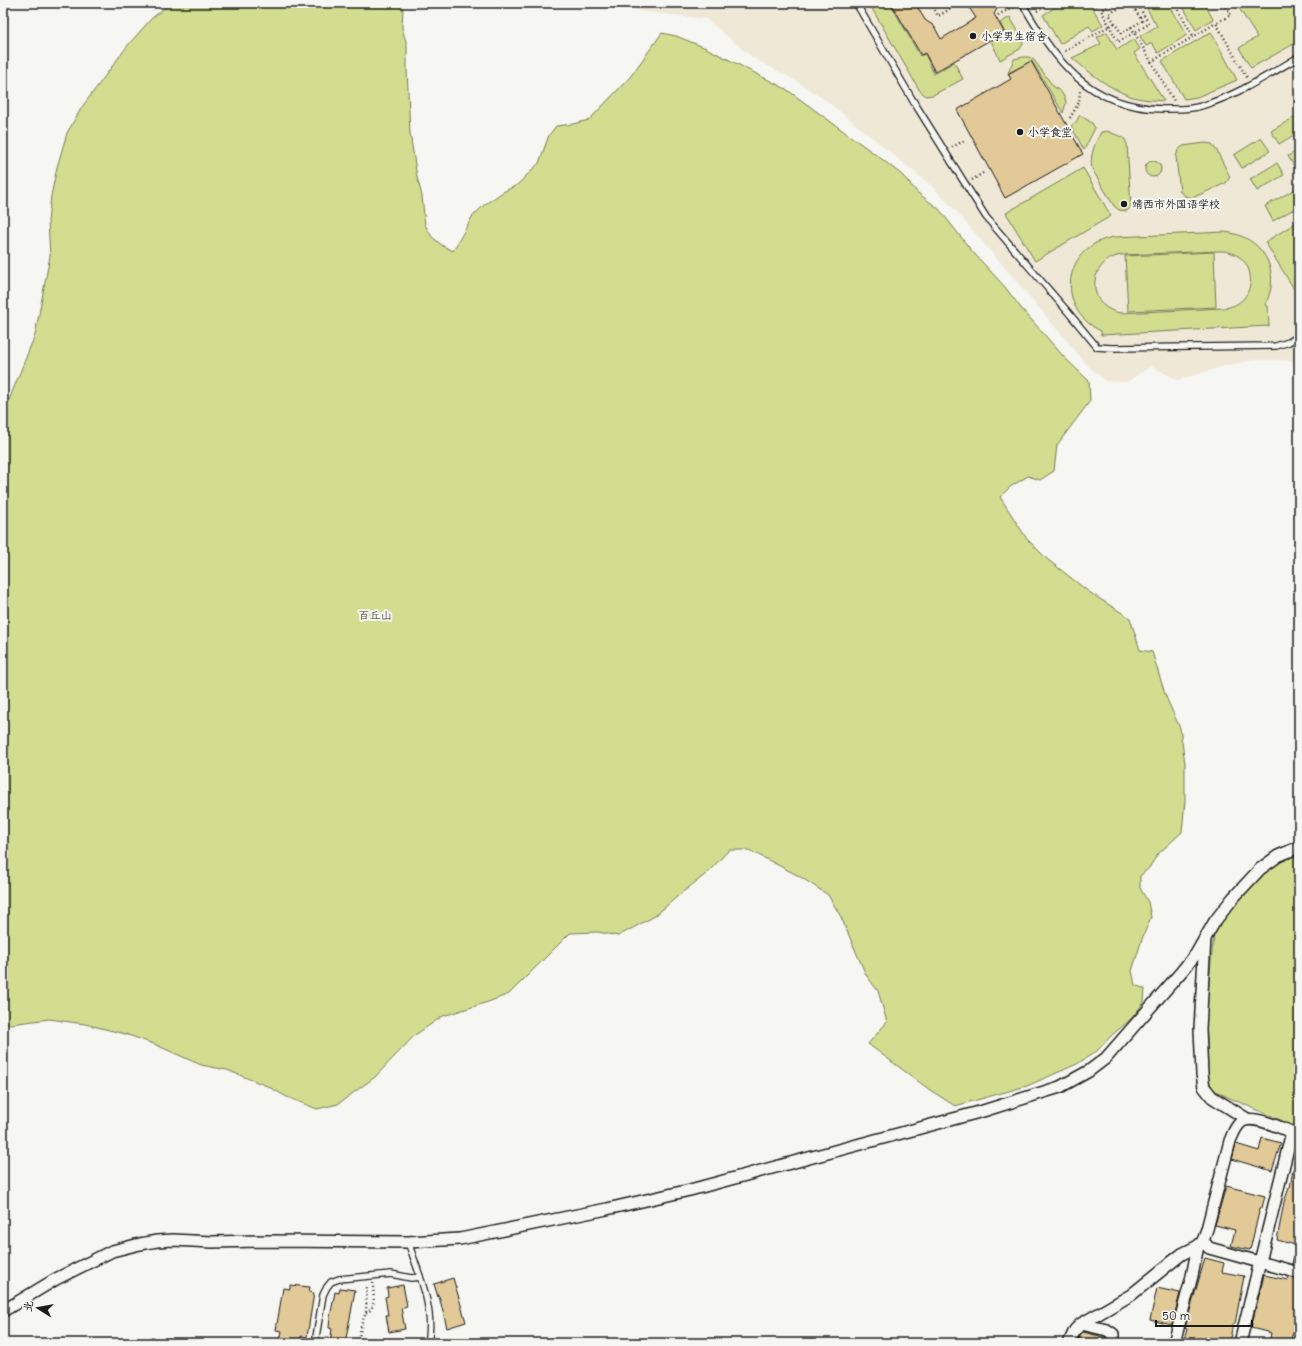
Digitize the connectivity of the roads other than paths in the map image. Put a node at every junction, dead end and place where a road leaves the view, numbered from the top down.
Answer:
1 (856, 3) edge
2 (1021, 3) edge
3 (1299, 57) edge
4 (1299, 336) edge
5 (1299, 848) edge
6 (1205, 938) junction
7 (1247, 1119) junction
8 (1295, 1134) edge
9 (408, 1242) junction
10 (1200, 1244) junction
11 (1259, 1262) junction
12 (1299, 1273) edge
13 (420, 1277) junction
14 (3, 1311) edge
15 (1081, 1324) junction
16 (315, 1343) edge
17 (428, 1343) edge
18 (1069, 1343) edge
19 (1113, 1343) edge
20 (1174, 1343) edge
21 (1240, 1343) edge

1 - 4 lane
2 - 3 lane
5 - 6 street
6 - 7 street
6 - 9 street
7 - 8 street
7 - 10 street
8 - 11 street
9 - 13 lane
9 - 14 street
10 - 11 street
10 - 15 street
10 - 20 street
11 - 12 street
11 - 21 street
13 - 16 lane
13 - 17 lane
15 - 18 street
15 - 19 street

